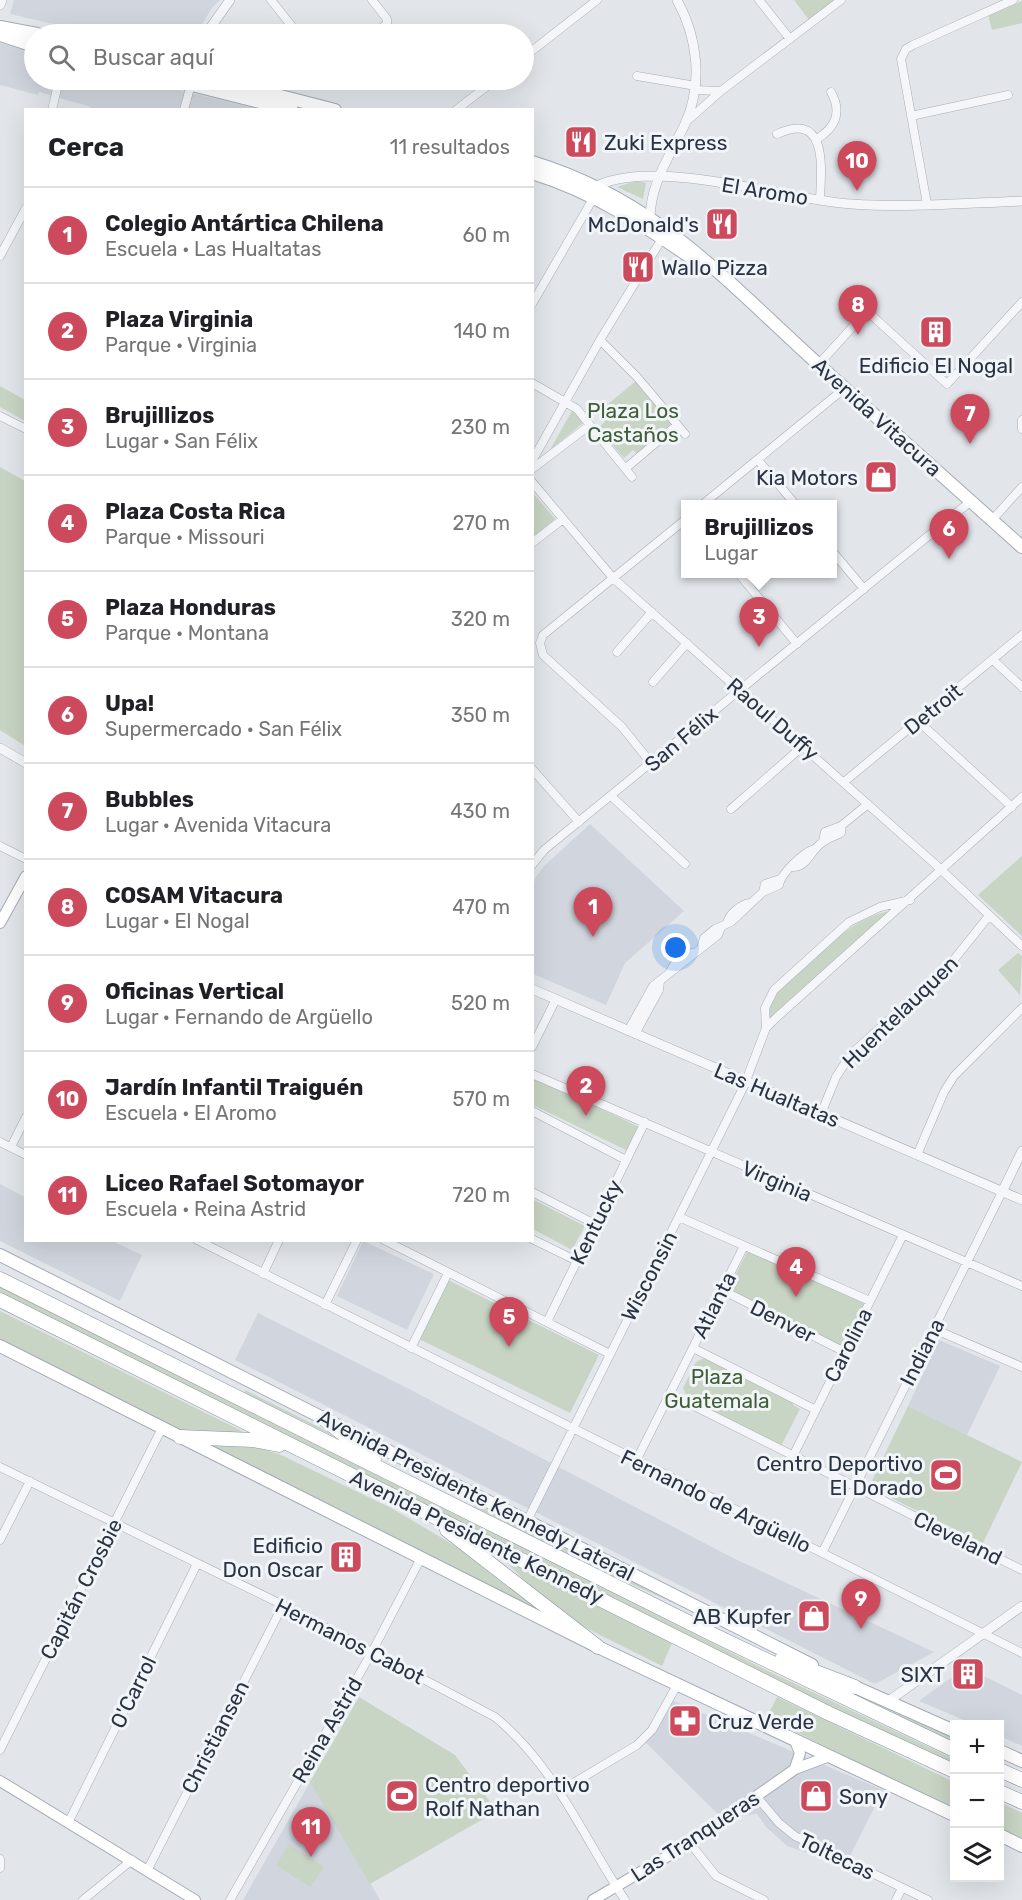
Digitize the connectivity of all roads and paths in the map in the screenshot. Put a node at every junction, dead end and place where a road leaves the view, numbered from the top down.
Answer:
1 (2, 0) edge
2 (230, 0) edge
3 (271, 0) edge
4 (372, 0) edge
5 (597, 0) edge
6 (677, 0) edge
7 (759, 0) edge
8 (841, 0) edge
9 (1013, 0) edge
10 (0, 5) edge
11 (213, 24) edge
12 (290, 24) edge
13 (387, 24) edge
14 (0, 27) edge
15 (24, 32) edge
16 (0, 35) edge
17 (790, 39) junction
18 (24, 43) edge
19 (534, 49) edge
20 (637, 76) dead end
21 (695, 88) junction
22 (57, 90) edge
23 (189, 90) edge
24 (220, 90) edge
25 (257, 90) edge
26 (482, 90) edge
27 (721, 91) junction
28 (831, 92) dead end
29 (1008, 94) dead end
30 (52, 108) edge
31 (184, 108) edge
32 (285, 108) edge
33 (327, 108) edge
34 (459, 108) edge
35 (911, 116) junction
36 (685, 123) junction
37 (777, 134) dead end
38 (817, 139) junction
39 (534, 163) edge
40 (534, 174) edge
41 (659, 175) junction
42 (591, 192) junction
43 (820, 200) junction
44 (1022, 201) edge
45 (927, 204) junction
46 (24, 212) edge
47 (650, 223) junction
48 (663, 237) junction
49 (0, 256) edge
50 (732, 286) junction
51 (534, 300) edge
52 (1022, 302) edge
53 (600, 340) junction
54 (818, 364) junction
55 (534, 384) edge
56 (845, 388) junction
57 (566, 402) junction
58 (0, 416) edge
59 (1022, 420) edge
60 (590, 425) junction
61 (677, 425) junction
62 (24, 428) edge
63 (1022, 429) edge
64 (685, 434) dead end
65 (534, 458) edge
66 (758, 460) junction
67 (534, 467) edge
68 (626, 468) junction
69 (632, 477) dead end
70 (534, 484) edge
71 (1022, 487) edge
72 (708, 500) edge
73 (792, 500) edge
74 (971, 501) junction
75 (563, 519) junction
76 (992, 520) junction
77 (681, 523) edge
78 (534, 541) edge
79 (1022, 547) edge
80 (837, 557) edge
81 (613, 578) junction
82 (744, 578) edge
83 (864, 589) junction
84 (652, 612) junction
85 (1022, 635) edge
86 (687, 644) junction
87 (797, 644) junction
88 (617, 651) dead end
89 (993, 660) junction
90 (653, 682) dead end
91 (1022, 687) edge
92 (740, 690) junction
93 (918, 721) junction
94 (803, 746) junction
95 (0, 748) edge
96 (24, 762) edge
97 (651, 763) junction
98 (534, 771) edge
99 (844, 782) junction
100 (611, 796) junction
101 (1022, 797) edge
102 (868, 804) junction
103 (1012, 807) junction
104 (731, 809) dead end
105 (579, 822) junction
106 (0, 846) edge
107 (24, 858) edge
108 (534, 862) edge
109 (685, 864) dead end
110 (941, 870) junction
111 (24, 880) edge
112 (911, 899) junction
113 (988, 917) junction
114 (0, 923) edge
115 (1022, 946) edge
116 (534, 990) edge
117 (556, 999) junction
118 (1022, 1008) edge
119 (766, 1028) junction
120 (632, 1032) junction
121 (534, 1043) edge
122 (534, 1075) edge
123 (746, 1082) junction
124 (534, 1112) edge
125 (821, 1113) junction
126 (24, 1121) edge
127 (645, 1122) junction
128 (0, 1142) edge
129 (11, 1148) junction
130 (1022, 1151) edge
131 (711, 1152) junction
132 (24, 1154) edge
133 (917, 1155) junction
134 (626, 1160) junction
135 (1002, 1192) junction
136 (534, 1193) edge
137 (1022, 1200) edge
138 (679, 1217) junction
139 (595, 1224) junction
140 (903, 1235) junction
141 (534, 1240) edge
142 (201, 1242) edge
143 (278, 1242) edge
144 (356, 1242) edge
145 (388, 1242) edge
146 (744, 1246) junction
147 (0, 1255) edge
148 (577, 1261) junction
149 (967, 1263) junction
150 (448, 1273) junction
151 (263, 1274) junction
152 (0, 1279) edge
153 (1022, 1286) edge
154 (722, 1290) junction
155 (0, 1300) edge
156 (870, 1301) junction
157 (325, 1305) junction
158 (547, 1322) junction
159 (934, 1329) junction
160 (0, 1346) edge
161 (411, 1348) junction
162 (693, 1348) junction
163 (845, 1352) junction
164 (610, 1354) junction
165 (1022, 1367) edge
166 (670, 1394) junction
167 (816, 1410) junction
168 (323, 1418) junction
169 (162, 1428) junction
170 (573, 1429) junction
171 (180, 1437) junction
172 (310, 1454) junction
173 (793, 1456) junction
174 (636, 1461) junction
175 (0, 1467) edge
176 (30, 1481) junction
177 (405, 1482) junction
178 (855, 1487) junction
179 (414, 1506) junction
180 (527, 1521) junction
181 (114, 1522) junction
182 (0, 1540) edge
183 (822, 1553) junction
184 (421, 1558) junction
185 (197, 1564) junction
186 (1022, 1570) edge
187 (283, 1605) junction
188 (1022, 1606) edge
189 (983, 1634) junction
190 (716, 1636) junction
191 (598, 1647) junction
192 (372, 1652) junction
193 (1022, 1653) edge
194 (677, 1685) junction
195 (855, 1687) junction
196 (887, 1702) junction
197 (950, 1729) edge
198 (795, 1742) junction
199 (950, 1748) edge
200 (0, 1750) edge
201 (1004, 1753) edge
202 (827, 1757) junction
203 (1022, 1761) edge
204 (795, 1769) junction
205 (950, 1769) edge
206 (1004, 1772) edge
207 (1022, 1780) edge
208 (0, 1781) edge
209 (560, 1791) junction
210 (1004, 1794) edge
211 (757, 1797) junction
212 (1022, 1802) edge
213 (950, 1813) edge
214 (69, 1821) junction
215 (1004, 1837) edge
216 (690, 1843) junction
217 (1022, 1846) edge
218 (0, 1859) edge
219 (132, 1860) junction
220 (0, 1868) edge
221 (148, 1869) junction
222 (616, 1887) junction
223 (902, 1888) junction
224 (83, 1900) edge
225 (195, 1900) edge
226 (230, 1900) edge
227 (593, 1900) edge
228 (625, 1900) edge
229 (764, 1900) edge
230 (896, 1900) edge
231 (928, 1900) edge

1 - 10 street
2 - 11 street
3 - 12 street
4 - 13 street
5 - 19 street
6 - 21 street
7 - 17 street
8 - 17 street
9 - 35 street
14 - 15 main road
16 - 18 main road
17 - 27 street
20 - 21 street
21 - 27 street
21 - 36 street
22 - 30 street
23 - 31 street
24 - 32 main road
25 - 33 main road
26 - 34 street
27 - 36 street
28 - 38 street
29 - 35 street
35 - 45 street
36 - 41 street
37 - 38 street
38 - 43 street
39 - 42 main road, Avenida Vitacura
40 - 42 main road, Avenida Vitacura
41 - 42 street, El Aromo
41 - 43 street, El Aromo
41 - 47 street
42 - 47 main road, Avenida Vitacura
42 - 51 street
43 - 45 street, El Aromo
44 - 45 street, El Aromo
46 - 49 street
47 - 48 main road, Avenida Vitacura
47 - 50 main road, Avenida Vitacura
48 - 50 main road, Avenida Vitacura
48 - 53 street
50 - 54 main road, Avenida Vitacura
52 - 54 street
53 - 57 street
53 - 61 street
54 - 56 main road, Avenida Vitacura
55 - 57 street
56 - 66 street
56 - 74 main road, Avenida Vitacura
57 - 60 street
57 - 65 street
58 - 62 street
59 - 63 street
60 - 67 street
60 - 68 street
61 - 64 street
61 - 68 street
66 - 72 street
66 - 73 street
68 - 69 street
70 - 75 street, Raoul Duffy
71 - 76 street
74 - 76 main road, Avenida Vitacura
74 - 83 street, San Félix
75 - 78 street
75 - 81 street, Raoul Duffy
76 - 79 main road, Avenida Vitacura
77 - 81 street
80 - 83 street
81 - 84 street, Raoul Duffy
81 - 97 street
82 - 87 street
83 - 87 street, San Félix
84 - 86 street, Raoul Duffy
84 - 88 street
85 - 89 street, Detroit
86 - 90 street
86 - 92 street, Raoul Duffy
87 - 92 street, San Félix
89 - 91 street
89 - 93 street, Detroit
92 - 94 street, Raoul Duffy
92 - 97 street, San Félix
93 - 99 street, Detroit
93 - 103 street
94 - 99 street, Raoul Duffy
94 - 104 street
95 - 96 street
97 - 100 street, San Félix
98 - 105 street
99 - 102 street, Raoul Duffy
100 - 105 street, San Félix
100 - 109 street
101 - 103 street, Wisconsin
102 - 110 street, Raoul Duffy
102 - 120 street
103 - 110 street, Wisconsin
105 - 108 street, San Félix
106 - 107 street
110 - 112 street, Wisconsin
110 - 113 street, Raoul Duffy
111 - 114 main road
112 - 119 street, Wisconsin
112 - 119 street, Wisconsin
113 - 115 street, Raoul Duffy
113 - 125 street, Huentelauquen
116 - 117 street, Las Hualtatas
117 - 120 street, Las Hualtatas
117 - 121 street
118 - 133 street
119 - 123 street, Wisconsin
120 - 123 street, Las Hualtatas
122 - 127 street, Virginia
123 - 125 street, Las Hualtatas
123 - 131 street, Wisconsin
124 - 134 street
125 - 133 street, Las Hualtatas
126 - 129 street
127 - 131 street, Virginia
127 - 134 street, Kentucky
128 - 129 street
129 - 132 street
130 - 135 street, Indiana
131 - 138 street, Wisconsin
131 - 140 street, Virginia
133 - 135 street, Las Hualtatas
134 - 139 street, Kentucky
135 - 137 street, Las Hualtatas
135 - 149 street, Indiana
136 - 139 street
138 - 146 street
138 - 164 street, Wisconsin
139 - 148 street, Kentucky
140 - 149 street, Virginia
140 - 156 street, Carolina
141 - 148 street
142 - 151 street, Fernando de Argüello
143 - 151 street
144 - 157 street
145 - 150 street
146 - 154 street, Atlanta
146 - 156 street
147 - 168 main road, Avenida Presidente Kennedy Lateral
148 - 158 street, Kentucky
149 - 153 street, Virginia
149 - 159 street, Indiana
150 - 158 street
150 - 161 street
151 - 157 street, Fernando de Argüello
152 - 177 highway, Avenida Presidente Kennedy
154 - 162 street, Atlanta
154 - 163 street, Denver
155 - 172 highway, Avenida Presidente Kennedy
156 - 163 street, Carolina
157 - 161 street, Fernando de Argüello
158 - 164 street
159 - 165 street
159 - 178 street, Indiana
160 - 169 main road
161 - 170 street, Fernando de Argüello
162 - 166 street, Atlanta
162 - 167 street
163 - 167 street, Carolina
164 - 170 street, Wisconsin
166 - 173 street, Cleveland
166 - 174 street, Atlanta
167 - 173 street, Carolina
168 - 177 highway
168 - 180 main road, Avenida Presidente Kennedy Lateral
169 - 171 main road
169 - 181 street, Capitán Crosbie
170 - 174 street, Fernando de Argüello
170 - 180 street, Wisconsin
171 - 172 highway
171 - 184 main road
172 - 179 highway, Avenida Presidente Kennedy
173 - 178 street, Cleveland
174 - 183 street, Fernando de Argüello
175 - 176 street, Hermanos Cabot
176 - 181 street, Hermanos Cabot
176 - 182 street
177 - 190 highway, Avenida Presidente Kennedy
178 - 183 street, Indiana
178 - 186 street, Cleveland
179 - 191 highway
179 - 205 highway, Avenida Presidente Kennedy
180 - 195 main road, Avenida Presidente Kennedy Lateral
181 - 185 street, Hermanos Cabot
181 - 200 street, Capitán Crosbie
183 - 189 street, Fernando de Argüello
184 - 191 main road
184 - 192 street, Reina Astrid
185 - 187 street, Hermanos Cabot
185 - 214 street, O'Carrol
187 - 192 street, Hermanos Cabot
187 - 221 street, Christiansen
188 - 189 street
189 - 193 street, Fernando de Argüello
189 - 196 street
190 - 195 highway
190 - 199 highway, Avenida Presidente Kennedy
191 - 194 main road
192 - 209 street, Hermanos Cabot
192 - 226 street, Reina Astrid
194 - 198 main road
194 - 209 street
195 - 196 main road, Avenida Presidente Kennedy Lateral
196 - 197 main road, Avenida Presidente Kennedy Lateral
198 - 202 main road
198 - 204 main road
201 - 203 main road
202 - 204 main road, Las Tranqueras
202 - 213 main road
204 - 211 main road, Las Tranqueras
206 - 207 highway
208 - 214 main road
209 - 222 street, Hermanos Cabot
210 - 212 highway
211 - 216 main road, Las Tranqueras
211 - 223 street, Toltecas
214 - 219 main road
215 - 217 main road
216 - 222 main road, Las Tranqueras
216 - 229 street
218 - 220 street
219 - 221 main road
219 - 224 street
221 - 225 main road
222 - 227 main road, Las Tranqueras
222 - 228 street, Hermanos Cabot
223 - 230 street
223 - 231 street, Toltecas

